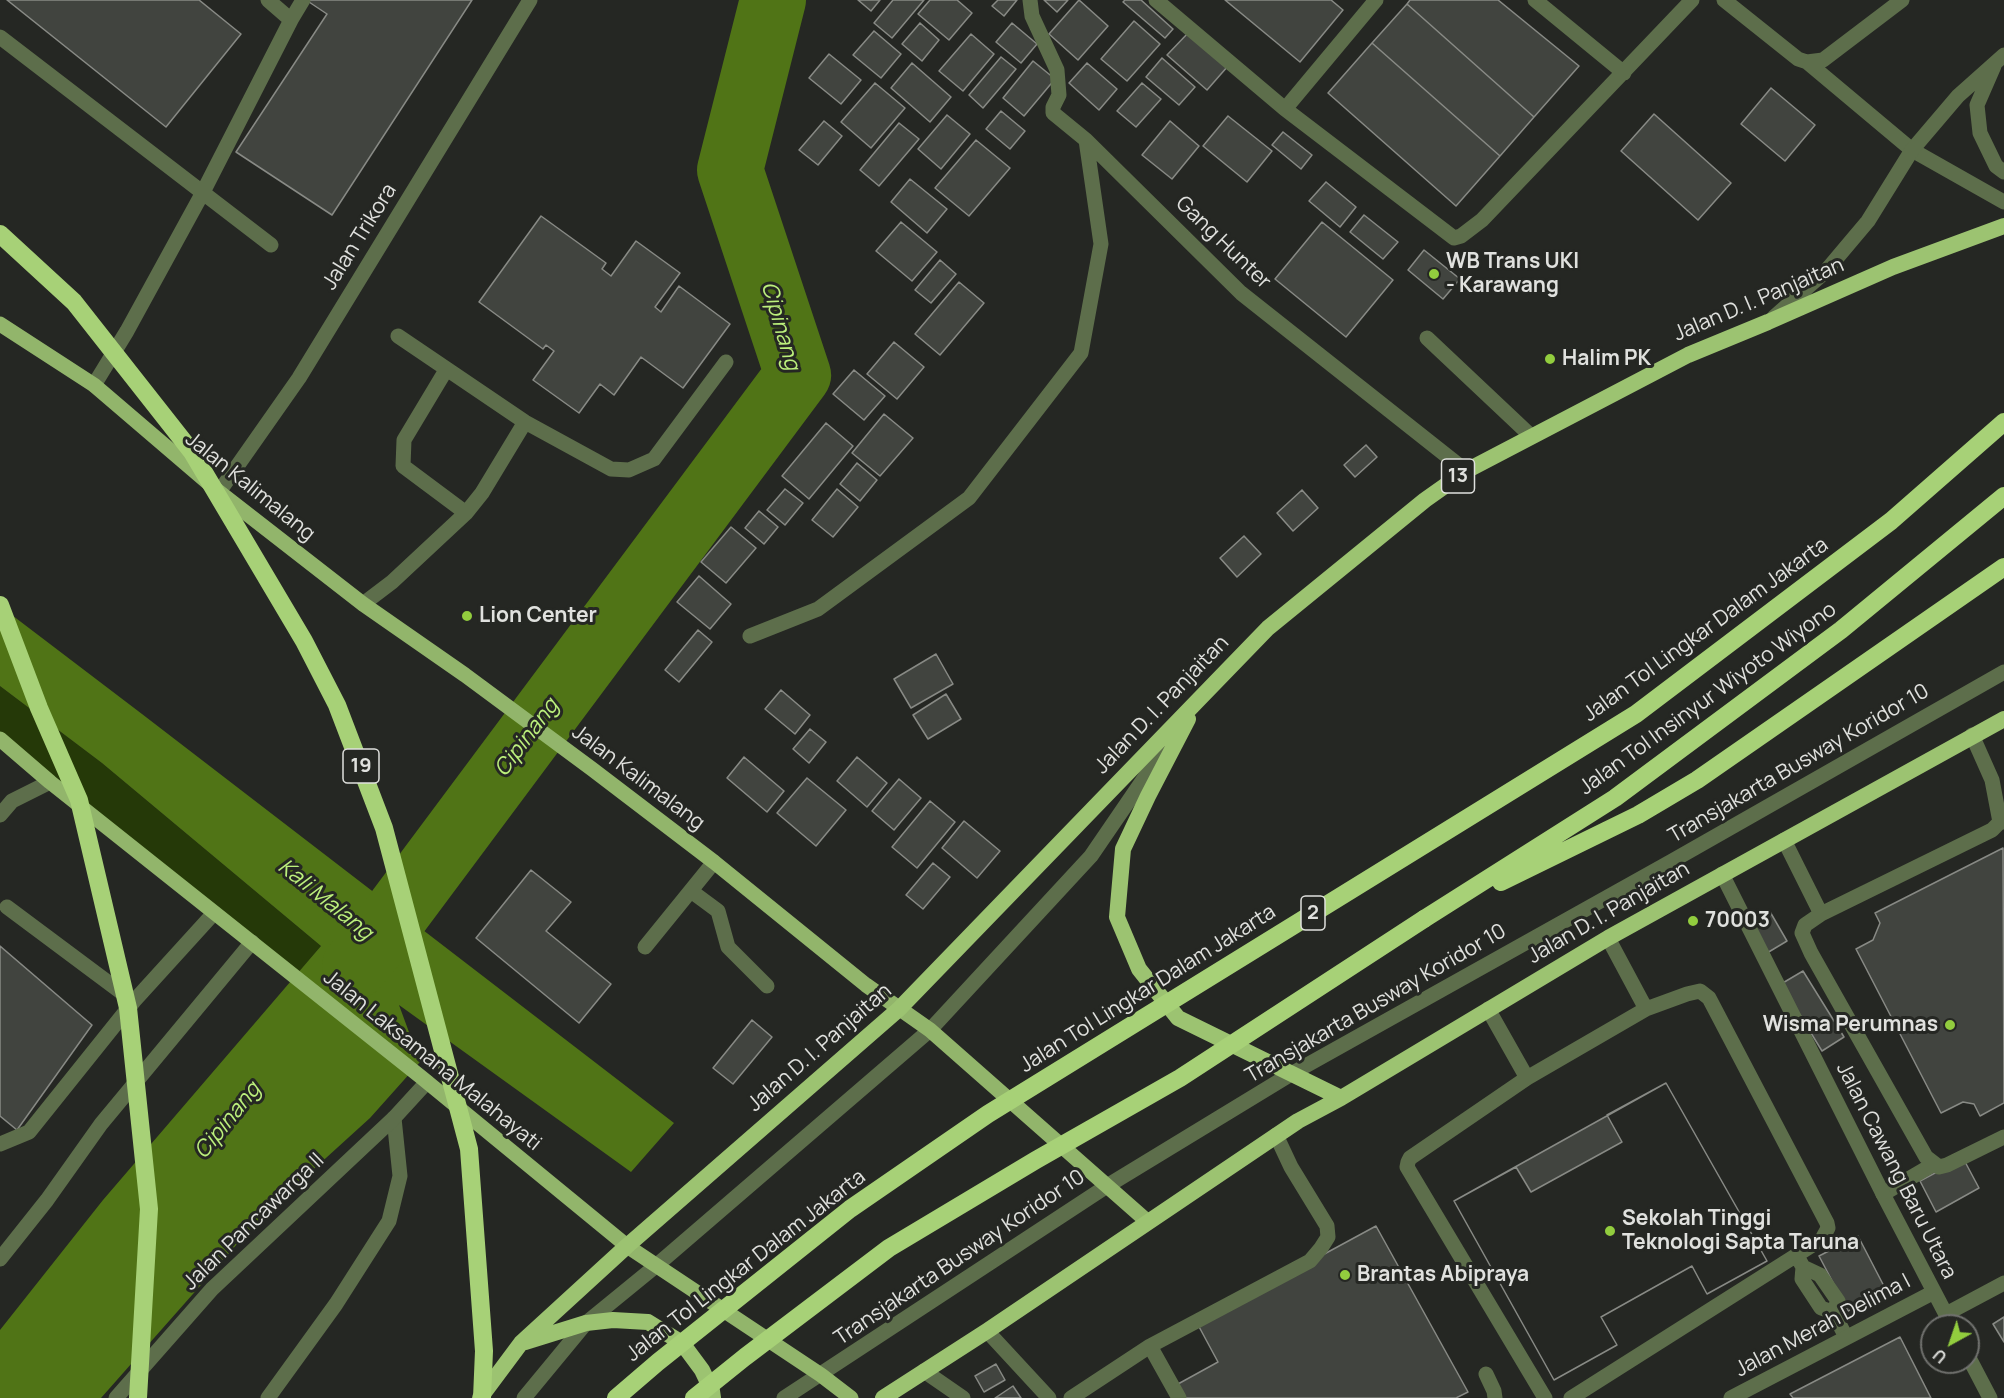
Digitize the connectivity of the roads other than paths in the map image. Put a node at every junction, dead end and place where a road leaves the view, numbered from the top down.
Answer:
1 (268, 0) edge
2 (303, 0) edge
3 (530, 0) edge
4 (1030, 0) edge
5 (1156, 0) edge
6 (1376, 0) edge
7 (1535, 0) edge
8 (1692, 0) edge
9 (1724, 0) edge
10 (1902, 0) edge
11 (291, 20) junction
12 (0, 37) edge
13 (2000, 58) edge
14 (1807, 62) junction
15 (1624, 73) junction
16 (1285, 109) junction
17 (1086, 140) junction
18 (1912, 150) junction
19 (2004, 172) edge
20 (202, 194) junction
21 (2004, 202) edge
22 (2004, 226) edge
23 (0, 234) edge
24 (271, 245) dead end
25 (1767, 322) junction
26 (0, 324) edge
27 (398, 336) dead end
28 (1427, 338) dead end
29 (726, 362) dead end
30 (446, 370) junction
31 (94, 385) junction
32 (2004, 422) edge
33 (525, 423) junction
34 (1531, 436) junction
35 (1466, 471) junction
36 (219, 492) junction
37 (2004, 496) edge
38 (466, 513) junction
39 (2004, 567) edge
40 (363, 604) junction
41 (0, 605) edge
42 (750, 636) dead end
43 (2004, 672) edge
44 (1197, 702) junction
45 (2004, 718) edge
46 (1971, 735) junction
47 (0, 739) edge
48 (50, 782) junction
49 (0, 815) edge
50 (2002, 822) edge
51 (1784, 840) junction
52 (714, 862) junction
53 (1722, 874) junction
54 (691, 891) junction
55 (7, 907) dead end
56 (214, 913) junction
57 (1821, 914) junction
58 (1424, 919) junction
59 (1608, 938) junction
60 (252, 942) junction
61 (645, 947) dead end
62 (767, 986) dead end
63 (134, 1001) junction
64 (899, 1009) junction
65 (1488, 1010) junction
66 (1646, 1010) junction
67 (930, 1030) junction
68 (1291, 1074) junction
69 (1527, 1078) junction
70 (424, 1080) junction
71 (1341, 1098) junction
72 (394, 1118) junction
73 (1276, 1135) junction
74 (2004, 1137) edge
75 (0, 1144) edge
76 (1934, 1164) junction
77 (1107, 1186) junction
78 (1883, 1194) junction
79 (1148, 1222) junction
80 (627, 1246) junction
81 (0, 1259) edge
82 (1800, 1261) junction
83 (657, 1265) junction
84 (2004, 1283) edge
85 (1934, 1292) junction
86 (1946, 1314) edge
87 (1958, 1314) edge
88 (586, 1323) junction
89 (987, 1331) junction
90 (1846, 1337) junction
91 (521, 1343) junction
92 (1150, 1346) junction
93 (924, 1371) junction
94 (1486, 1374) dead end
95 (1977, 1374) edge
96 (821, 1375) junction
97 (116, 1398) edge
98 (138, 1398) edge
99 (268, 1398) edge
100 (481, 1398) edge
101 (524, 1398) edge
102 (616, 1398) edge
103 (694, 1398) edge
104 (713, 1398) edge
105 (784, 1398) edge
106 (851, 1398) edge
107 (883, 1398) edge
108 (963, 1398) edge
109 (1049, 1398) edge
110 (1071, 1398) edge
111 (1179, 1398) edge
112 (1495, 1398) edge
113 (1545, 1398) edge
114 (1571, 1398) edge
115 (1731, 1398) edge
116 (1990, 1398) edge

1 - 11 street
2 - 11 street
3 - 36 street, Jalan Trikora
4 - 17 street, Gang Hunter
5 - 16 street
6 - 16 street
7 - 15 street
8 - 15 street
9 - 14 street
10 - 14 street
11 - 20 street
12 - 20 street
13 - 18 street
13 - 19 street
14 - 18 street
15 - 16 street
17 - 35 street, Gang Hunter
17 - 42 street
18 - 21 street
18 - 25 street
20 - 24 street
20 - 31 street
22 - 25 highway, Jalan D. I. Panjaitan / 13
23 - 100 highway, 19, bridge
25 - 34 highway, Jalan D. I. Panjaitan / 13
26 - 31 main road, Jalan Kalimalang
27 - 30 street
28 - 34 street
29 - 33 street
30 - 33 street
30 - 38 street
31 - 36 main road, Jalan Kalimalang
32 - 102 highway, Jalan Tol Lingkar Dalam Jakarta / 2, bridge
33 - 38 street
34 - 35 highway, Jalan D. I. Panjaitan / 13
35 - 44 highway, Jalan D. I. Panjaitan / 13
36 - 40 main road, Jalan Kalimalang
37 - 58 highway, Jalan Tol Insinyur Wiyoto Wiyono
38 - 40 street
39 - 58 highway
40 - 52 main road, Jalan Kalimalang
41 - 98 highway, bridge
43 - 68 street, Transjakarta Busway Koridor 10
44 - 64 highway, Jalan D. I. Panjaitan
44 - 67 street
44 - 68 highway
45 - 46 highway, Jalan D. I. Panjaitan
46 - 50 street
46 - 51 highway, Jalan D. I. Panjaitan
47 - 48 main road, Jalan Laksamana Malahayati
48 - 49 street
48 - 56 main road, Jalan Laksamana Malahayati
50 - 57 street
51 - 53 highway, Jalan D. I. Panjaitan
51 - 57 street
52 - 54 street
52 - 64 main road, Jalan Kalimalang
53 - 59 highway, Jalan D. I. Panjaitan
53 - 78 street, Jalan Cawang Baru Utara
54 - 61 street
54 - 62 street
55 - 63 street
56 - 60 main road, Jalan Laksamana Malahayati
56 - 63 street
57 - 76 street
58 - 103 highway, bridge
59 - 65 highway, Jalan D. I. Panjaitan
59 - 66 street
60 - 70 main road, Jalan Laksamana Malahayati
60 - 81 street
63 - 75 street
64 - 67 main road, Jalan Kalimalang
64 - 80 highway, Jalan D. I. Panjaitan
65 - 69 street
65 - 71 highway, Jalan D. I. Panjaitan
66 - 69 street
66 - 82 street
67 - 77 main road, Jalan Kalimalang
67 - 83 street
68 - 71 highway
68 - 77 street, Transjakarta Busway Koridor 10
69 - 113 street
70 - 72 street, Jalan Pancawarga II
70 - 80 main road, Jalan Laksamana Malahayati
71 - 73 highway, Jalan D. I. Panjaitan
72 - 97 street, Jalan Pancawarga II
72 - 99 street
73 - 79 highway, Jalan D. I. Panjaitan
73 - 92 street
74 - 76 street
76 - 78 street
77 - 79 main road, Jalan Kalimalang
77 - 96 street, Transjakarta Busway Koridor 10
78 - 85 street, Jalan Cawang Baru Utara
79 - 89 highway, Jalan D. I. Panjaitan
80 - 83 main road, Jalan Laksamana Malahayati
80 - 91 highway, Jalan D. I. Panjaitan
82 - 90 street
82 - 114 street
83 - 88 street
83 - 96 main road, Jalan Laksamana Malahayati
84 - 87 street
85 - 86 street, Jalan Cawang Baru Utara
85 - 90 street, Jalan Merah Delima I
88 - 91 highway
88 - 101 street
88 - 104 highway
89 - 93 highway, Jalan D. I. Panjaitan
89 - 109 street
90 - 115 street, Jalan Merah Delima I
91 - 100 highway, Jalan D. I. Panjaitan
92 - 110 street
92 - 111 street
93 - 107 highway, Jalan D. I. Panjaitan
93 - 108 street
94 - 112 street
95 - 116 street
96 - 105 street, Transjakarta Busway Koridor 10
96 - 106 main road, Jalan Laksamana Malahayati

